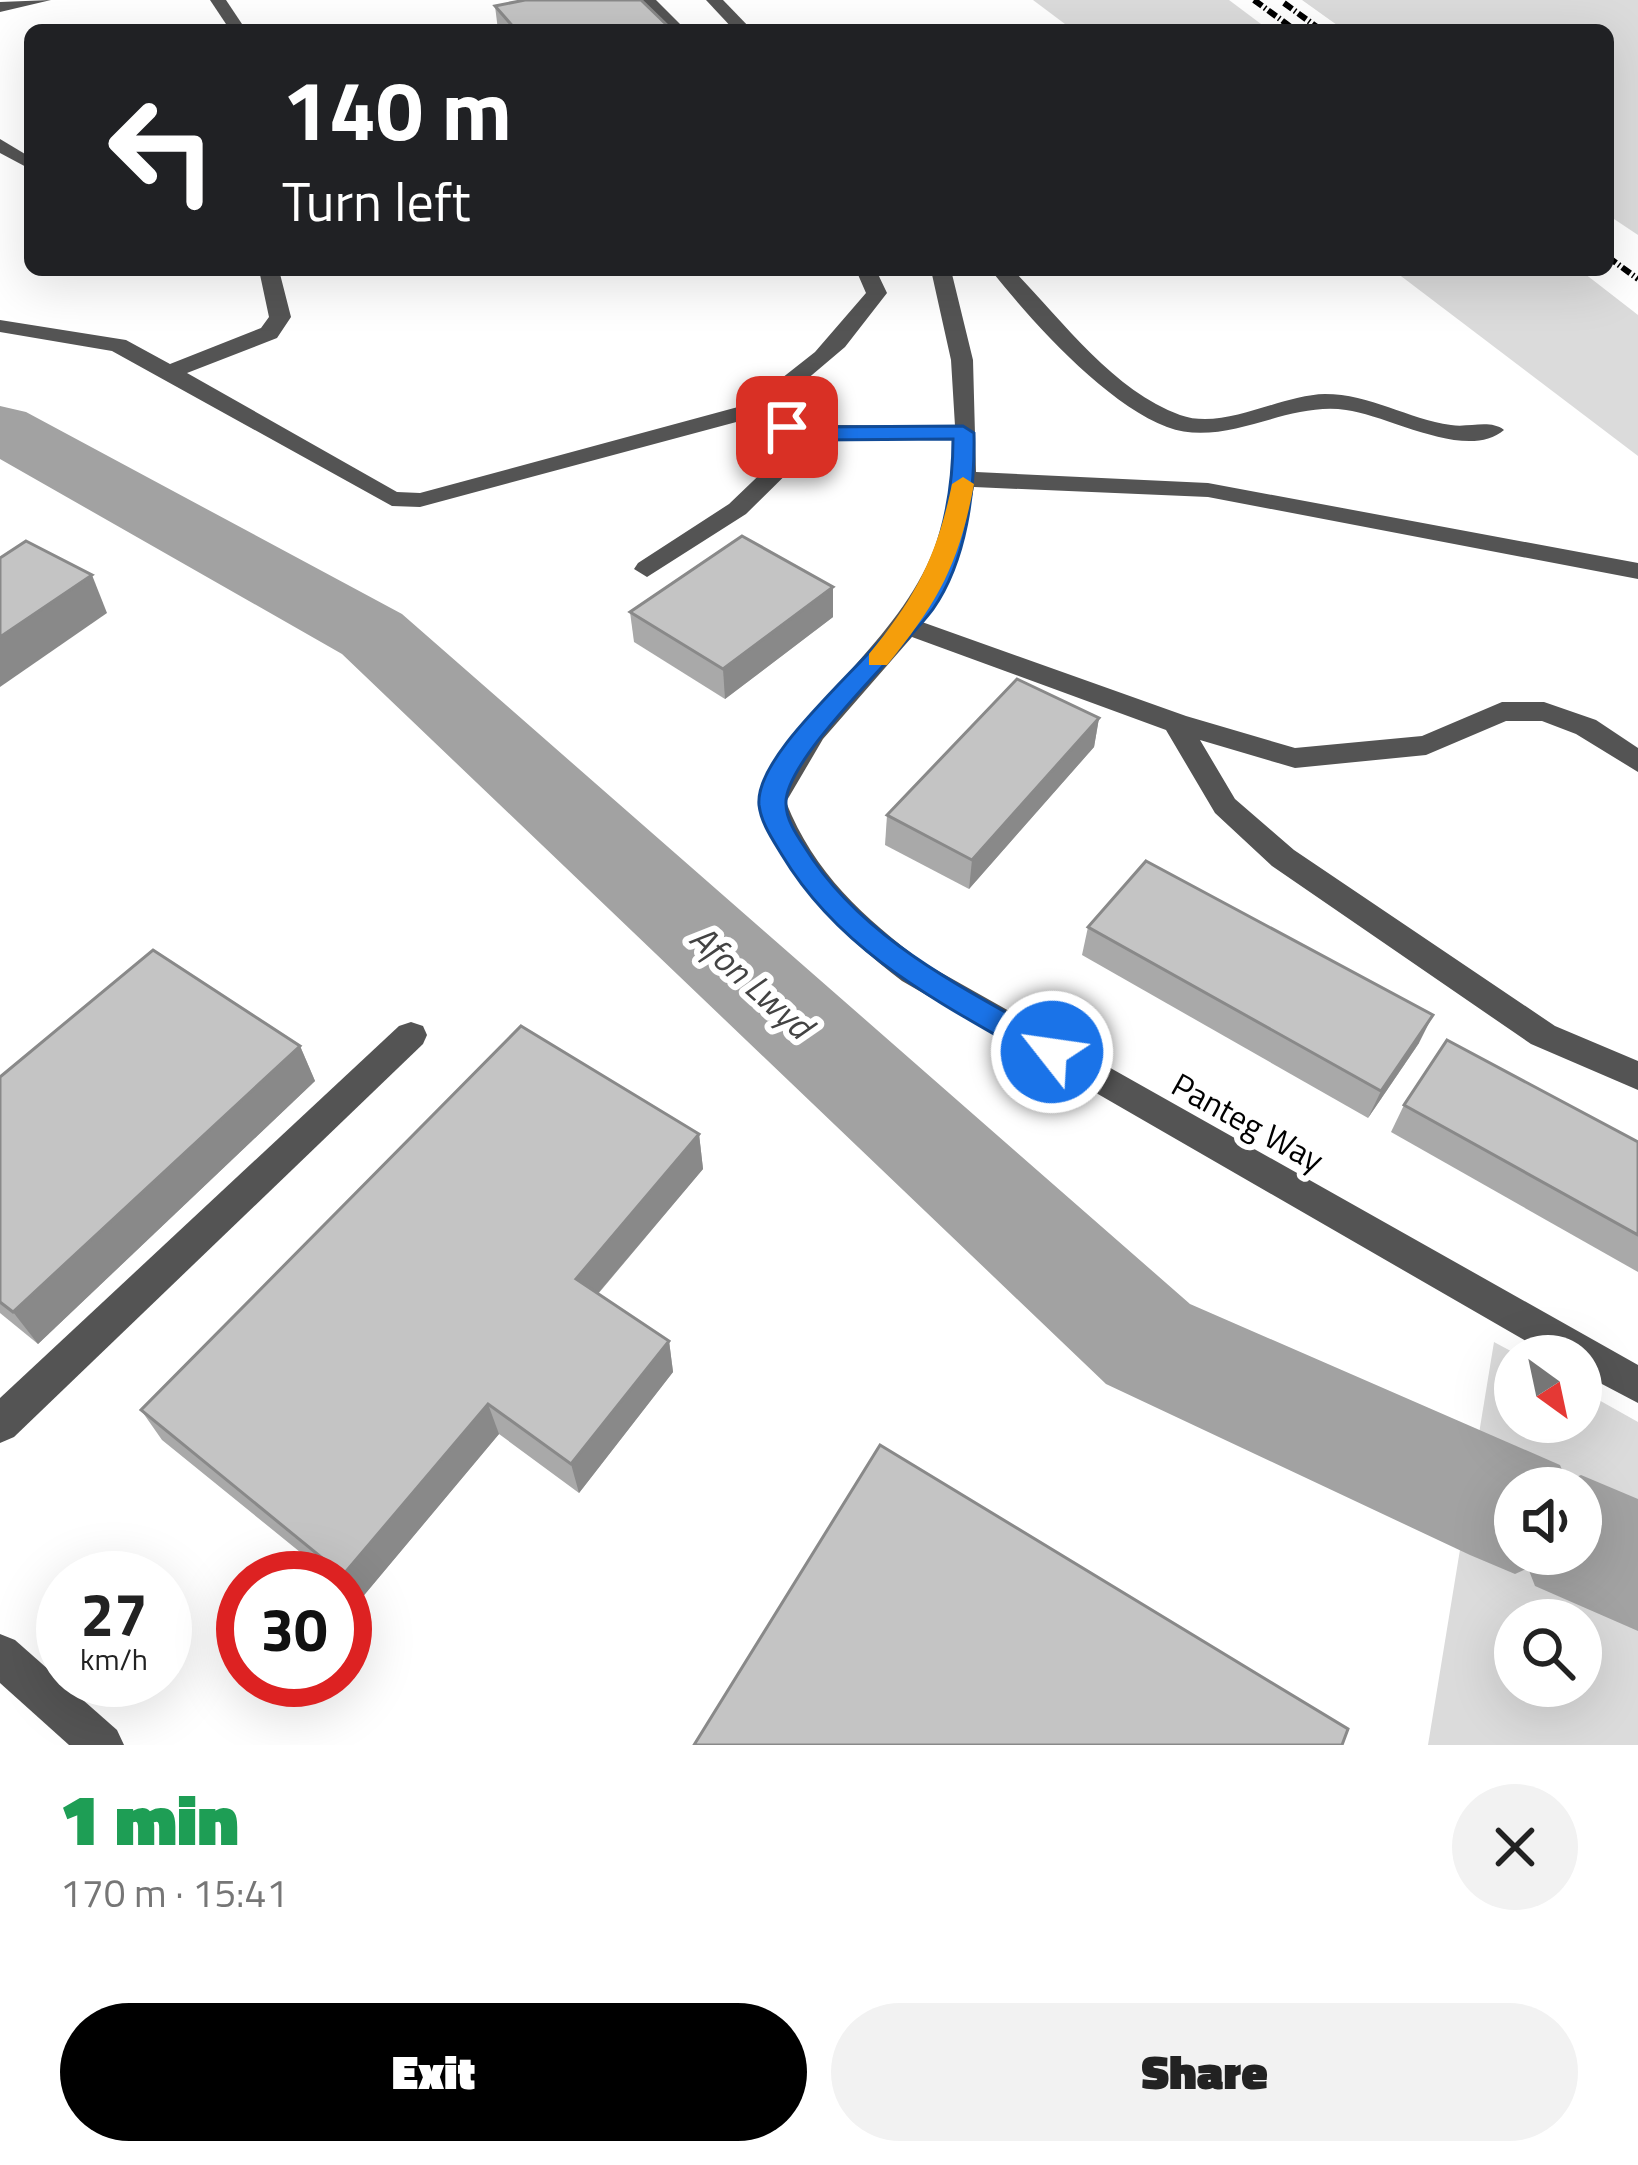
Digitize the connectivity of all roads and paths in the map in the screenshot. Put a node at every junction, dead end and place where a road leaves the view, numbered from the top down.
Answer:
1 (44, 0) edge
2 (647, 0) edge
3 (714, 0) edge
4 (0, 8) edge
5 (672, 24) edge
6 (738, 24) edge
7 (270, 276) edge
8 (869, 276) edge
9 (943, 276) edge
10 (1007, 276) edge
11 (0, 326) edge
12 (167, 372) junction
13 (757, 409) junction
14 (1492, 430) dead end
15 (815, 433) junction
16 (963, 433) junction
17 (964, 478) junction
18 (647, 569) dead end
19 (1638, 571) edge
20 (907, 626) junction
21 (1176, 723) junction
22 (1638, 762) edge
23 (411, 1035) dead end
24 (1638, 1076) edge
25 (1638, 1385) edge
26 (0, 1424) edge
27 (0, 1655) edge
28 (102, 1745) edge

1 - 4 street
2 - 5 street
3 - 6 street
7 - 12 street
8 - 13 street
9 - 16 street, Panteg Way
10 - 14 street
11 - 12 street
12 - 13 street
13 - 15 street
15 - 16 street
15 - 18 street
16 - 17 street, Panteg Way
17 - 19 street
17 - 20 street, Panteg Way
20 - 21 street
20 - 25 street, Panteg Way
21 - 22 street
21 - 24 street
23 - 26 street
27 - 28 street

